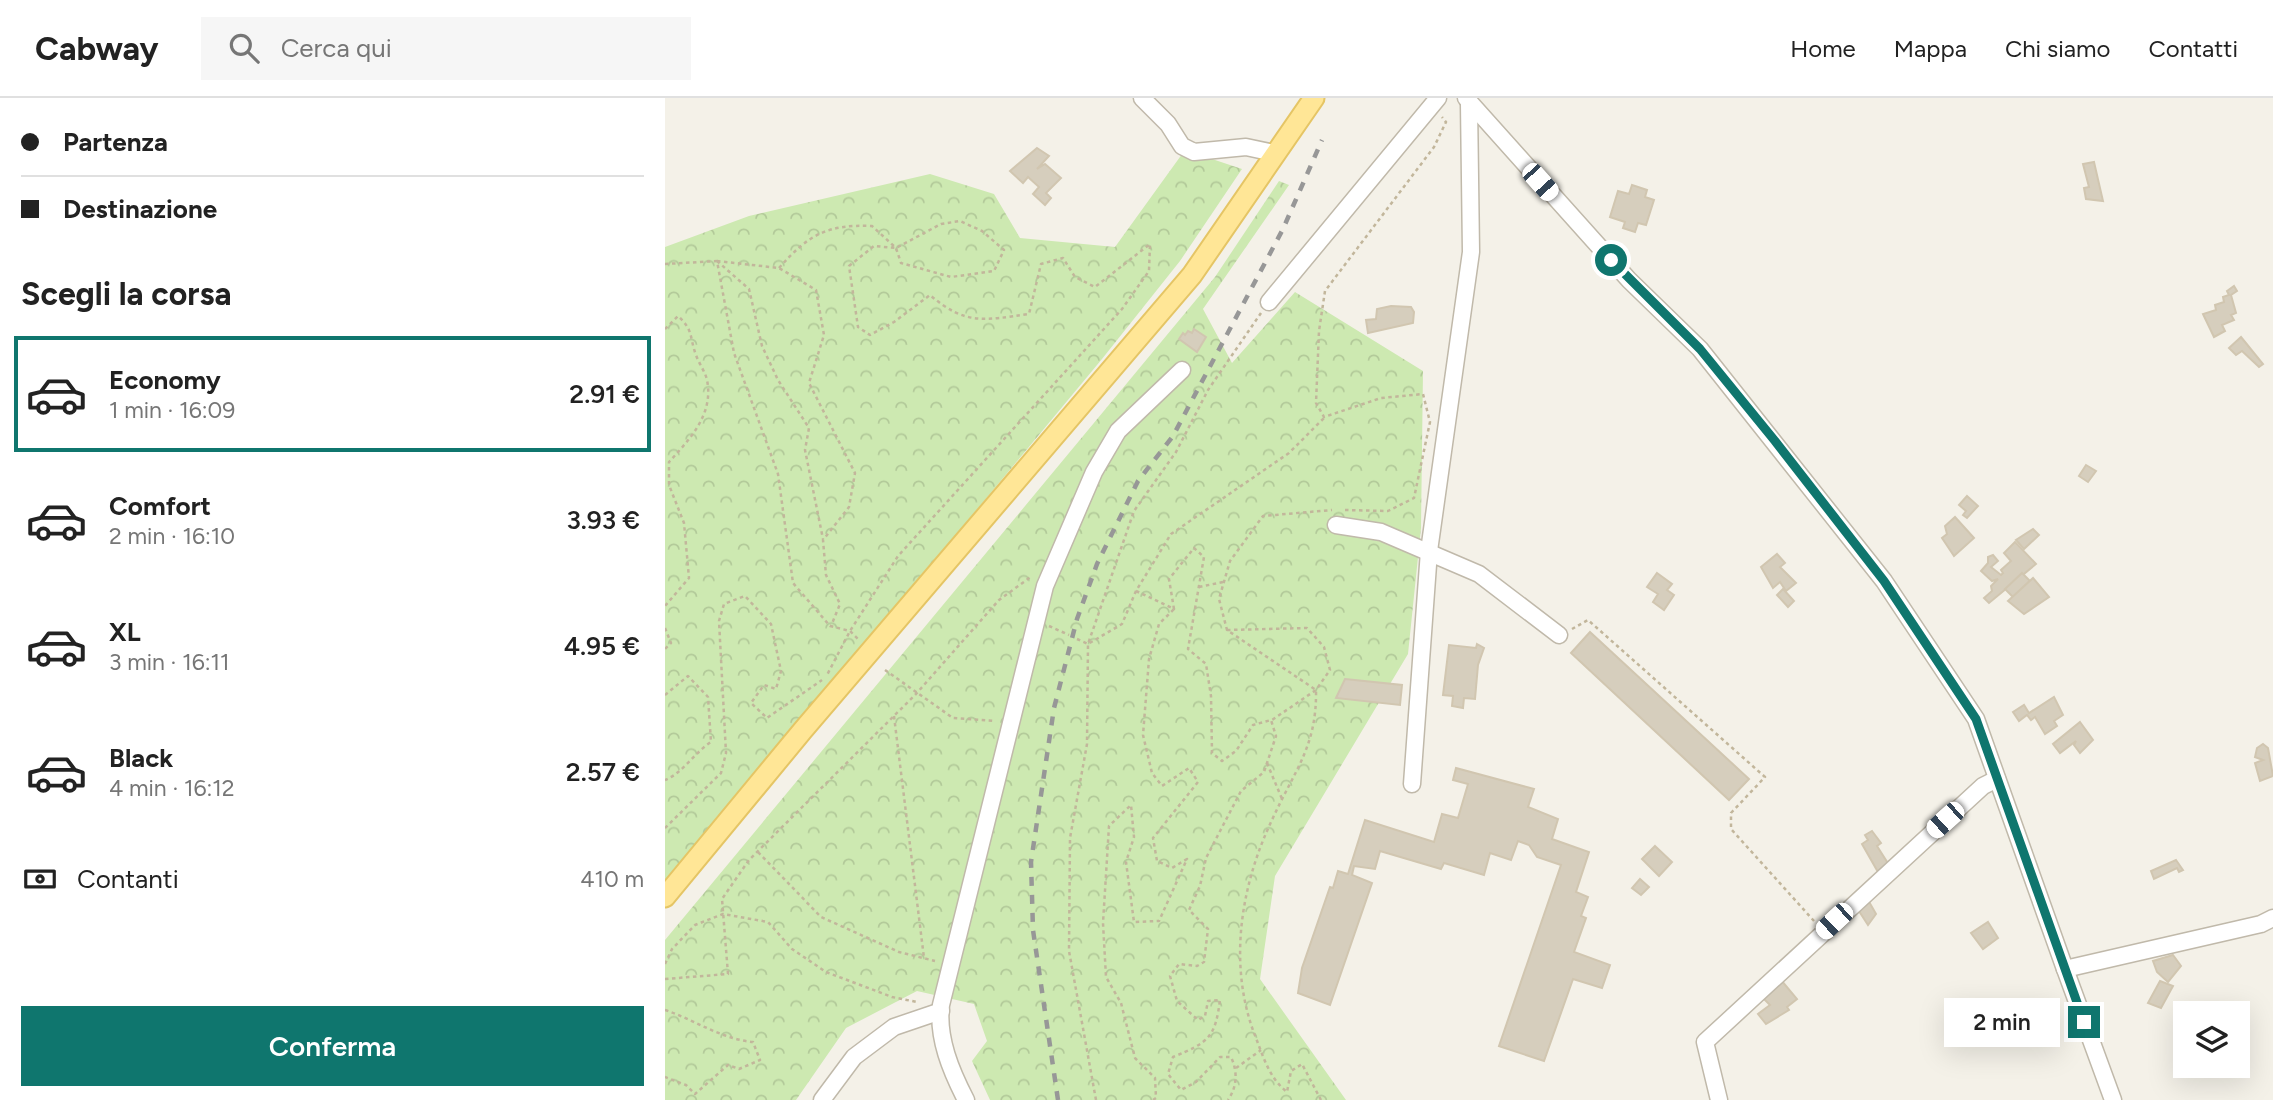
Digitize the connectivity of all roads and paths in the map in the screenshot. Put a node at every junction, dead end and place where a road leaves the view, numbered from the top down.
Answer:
1 (1142, 98) edge
2 (1314, 98) edge
3 (1468, 101) edge
4 (1436, 102) edge
5 (1274, 153) junction
6 (896, 248) junction
7 (717, 261) junction
8 (665, 264) edge
9 (779, 268) junction
10 (1269, 302) joint
11 (665, 329) edge
12 (1182, 370) dead end
13 (1324, 417) junction
14 (1344, 510) dead end
15 (1334, 517) joint
16 (823, 540) junction
17 (1429, 551) junction
18 (1033, 576) dead end
19 (1224, 581) junction
20 (1199, 587) junction
21 (1136, 591) junction
22 (665, 606) edge
23 (1174, 609) junction
24 (1036, 620) junction
25 (830, 626) junction
26 (665, 628) edge
27 (1227, 630) junction
28 (850, 631) junction
29 (1069, 635) dead end
30 (1559, 635) joint
31 (1077, 639) dead end
32 (859, 641) dead end
33 (1088, 644) junction
34 (665, 649) edge
35 (885, 670) dead end
36 (1316, 690) junction
37 (916, 694) junction
38 (665, 695) edge
39 (894, 716) junction
40 (1271, 720) junction
41 (1012, 721) junction
42 (1267, 763) junction
43 (1997, 779) junction
44 (665, 780) edge
45 (1412, 784) dead end
46 (1282, 800) junction
47 (665, 828) edge
48 (758, 852) junction
49 (665, 897) edge
50 (723, 914) junction
51 (2273, 918) edge
52 (1815, 937) junction
53 (924, 958) junction
54 (665, 964) edge
55 (951, 965) junction
56 (2065, 970) junction
57 (665, 978) edge
58 (941, 1008) junction
59 (665, 1010) edge
60 (1261, 1050) junction
61 (1237, 1068) junction
62 (665, 1077) edge
63 (822, 1100) edge
64 (965, 1100) edge
65 (1096, 1100) edge
66 (1153, 1100) edge
67 (1227, 1100) edge
68 (1321, 1100) edge
69 (1719, 1100) edge
70 (2113, 1100) edge

1 - 5 street
2 - 5 main road
3 - 17 street
3 - 43 street
4 - 10 street
4 - 13 path
5 - 49 main road
6 - 6 path
6 - 9 path
6 - 28 path
7 - 8 path
7 - 9 path
7 - 16 path
7 - 25 path
9 - 16 path
10 - 33 path
11 - 22 path
12 - 24 street
13 - 14 path
13 - 21 path
15 - 17 street
15 - 19 path
16 - 25 path
17 - 30 street
17 - 45 street
18 - 37 path
19 - 20 path
19 - 27 path
20 - 23 path
20 - 40 path
21 - 23 path
21 - 33 path
23 - 66 path
24 - 29 path
24 - 41 street
25 - 28 path
26 - 34 path
27 - 36 path
27 - 36 path
28 - 32 path
28 - 47 path
30 - 52 path
31 - 33 path
33 - 65 path
35 - 37 path
36 - 40 path
36 - 46 path
37 - 39 path
37 - 41 path
38 - 44 path
39 - 48 path
39 - 53 path
40 - 42 path
41 - 55 street
42 - 46 path
42 - 61 path
43 - 52 street
43 - 56 street
46 - 60 path
48 - 50 path
48 - 53 path
50 - 54 path
50 - 57 path
50 - 58 path
51 - 56 street
52 - 69 street
53 - 55 path
55 - 58 street
56 - 70 street
58 - 63 street
58 - 64 street
59 - 62 path
60 - 61 path
60 - 68 path
61 - 67 path

